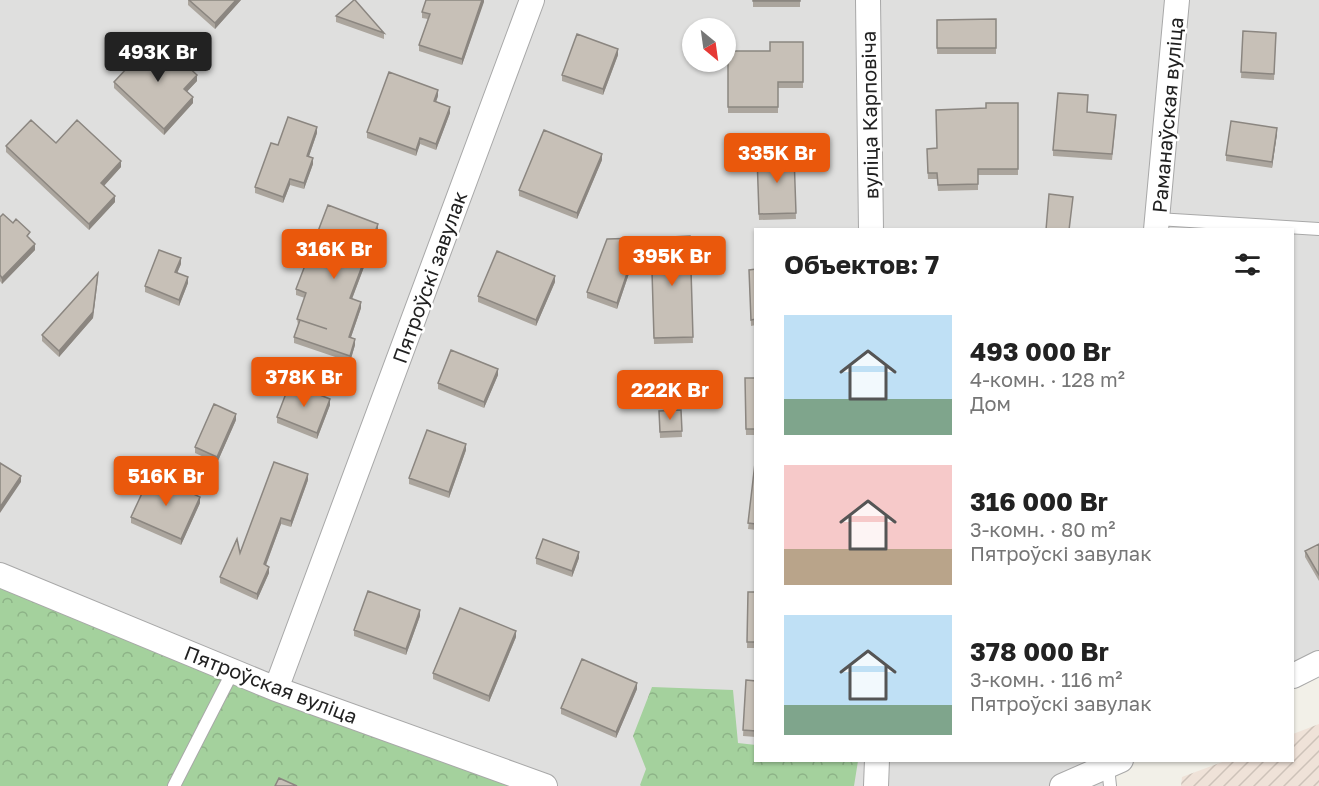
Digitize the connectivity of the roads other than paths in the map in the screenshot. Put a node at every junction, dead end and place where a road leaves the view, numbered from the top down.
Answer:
1 (532, 0) edge
2 (868, 0) edge
3 (1177, 0) edge
4 (1157, 224) edge
5 (871, 228) edge
6 (1287, 228) edge
7 (1294, 228) edge
8 (1319, 229) edge
9 (0, 574) edge
10 (1319, 663) edge
11 (233, 671) junction
12 (1294, 676) edge
13 (276, 689) junction
14 (877, 762) edge
15 (1113, 771) edge
16 (174, 786) edge
17 (545, 786) edge
18 (876, 786) edge
19 (1062, 786) edge

1 - 13 street, Пятроўскі завулак
2 - 5 street, вуліца Карповіча
3 - 4 street, Раманаўская вуліца
4 - 6 lane
7 - 8 lane
9 - 11 street, Пятроўская вуліца
10 - 12 street
11 - 13 street, Пятроўская вуліца
11 - 16 lane
13 - 17 street, Пятроўская вуліца
14 - 18 street
15 - 19 street

